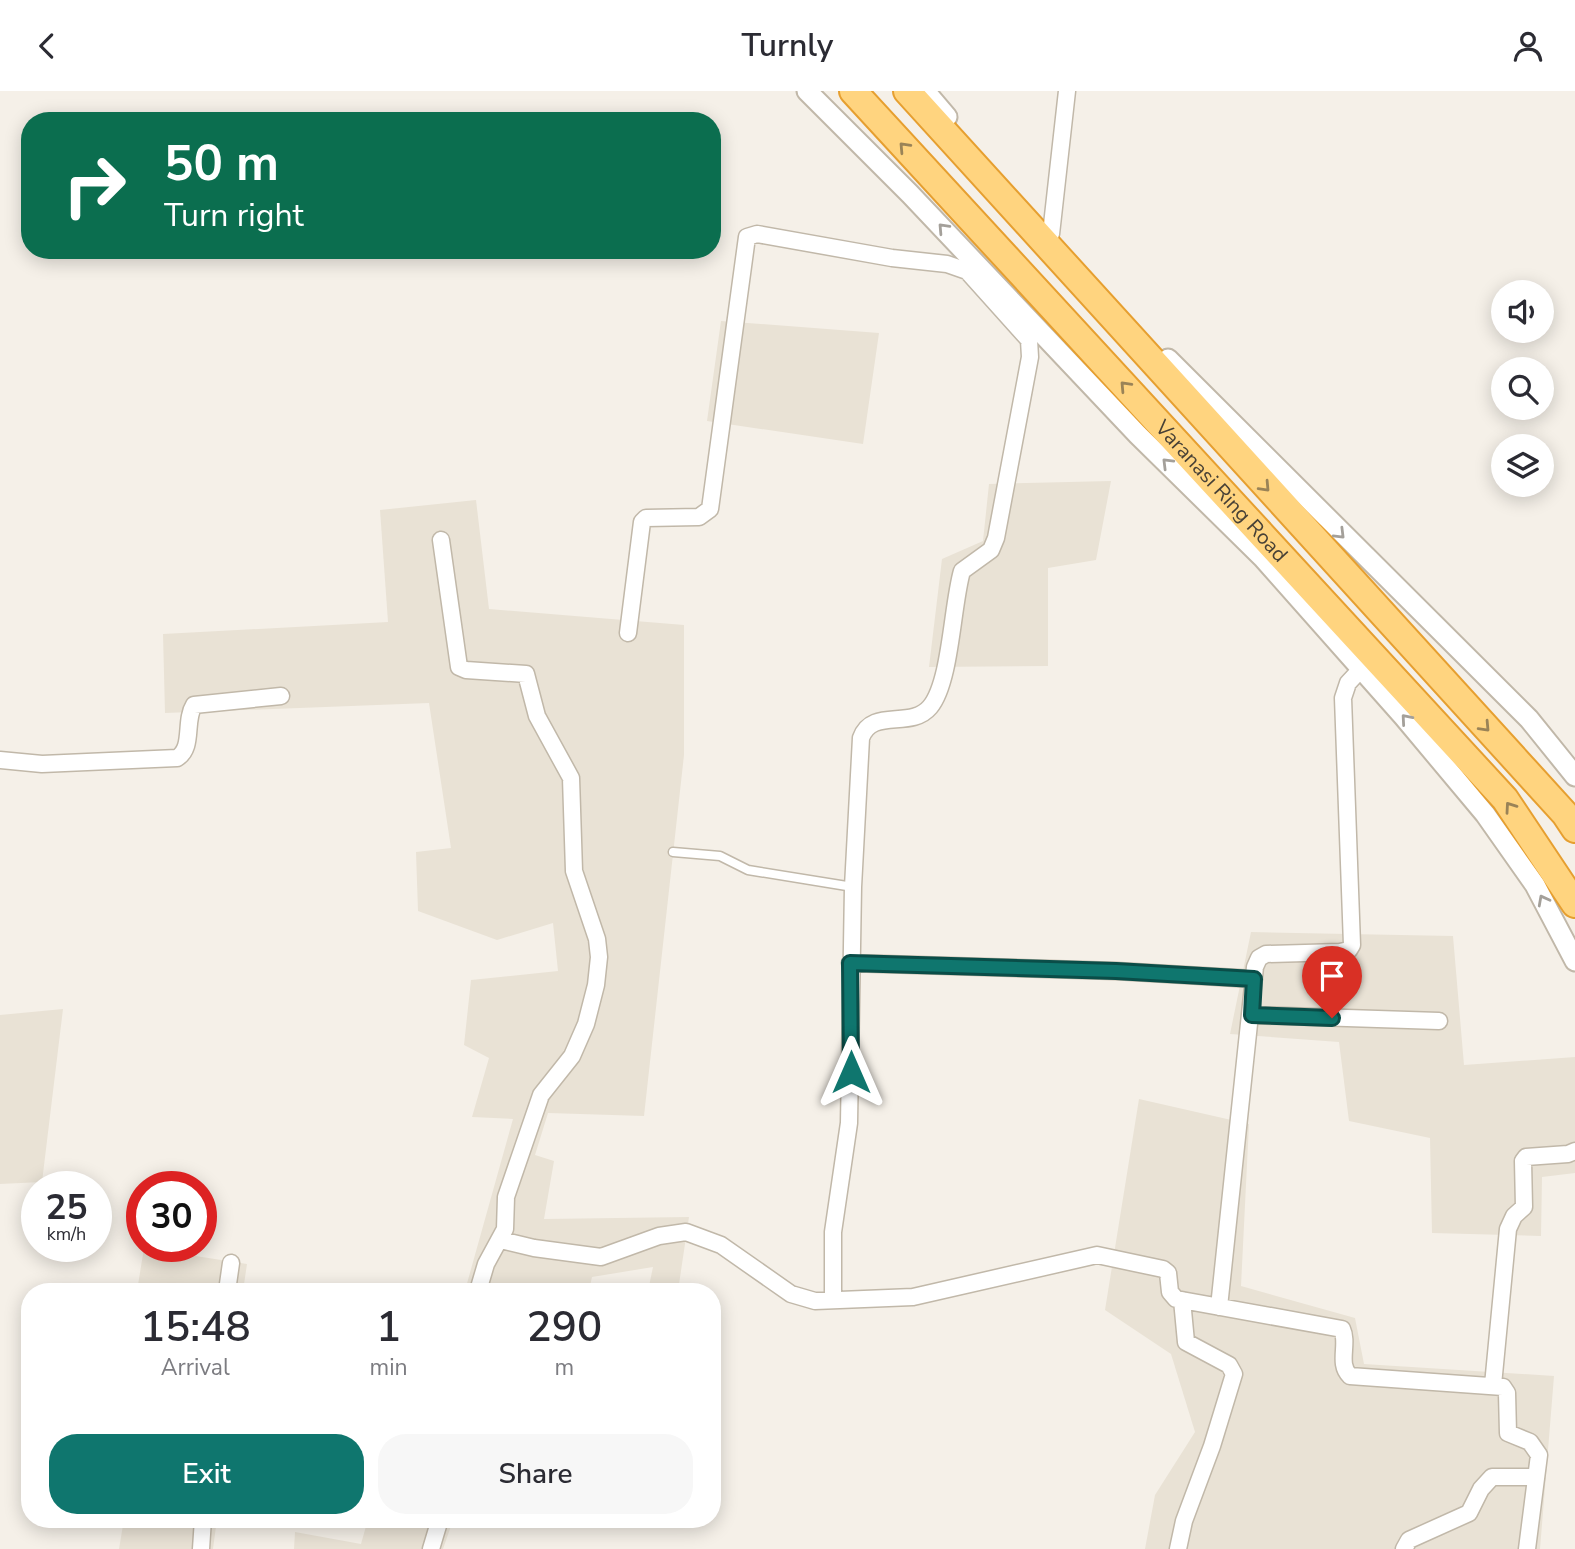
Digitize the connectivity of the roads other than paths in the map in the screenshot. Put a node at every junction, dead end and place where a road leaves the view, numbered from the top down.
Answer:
1 (807, 91) edge
2 (853, 91) edge
3 (907, 91) edge
4 (925, 91) edge
5 (1067, 91) edge
6 (1051, 234) junction
7 (441, 540) dead end
8 (628, 633) dead end
9 (1361, 669) junction
10 (281, 697) dead end
11 (0, 760) edge
12 (1575, 776) edge
13 (1575, 829) edge
14 (673, 852) dead end
15 (853, 887) junction
16 (1575, 904) edge
17 (1575, 961) edge
18 (850, 963) junction
19 (1254, 979) junction
20 (1252, 1015) junction
21 (1439, 1021) dead end
22 (1575, 1151) edge
23 (501, 1240) junction
24 (231, 1263) dead end
25 (228, 1283) edge
26 (480, 1283) edge
27 (833, 1299) junction
28 (1182, 1300) junction
29 (1219, 1307) junction
30 (1493, 1385) junction
31 (1536, 1477) junction
32 (202, 1528) edge
33 (437, 1528) edge
34 (201, 1549) edge
35 (431, 1549) edge
36 (1178, 1549) edge
37 (1404, 1549) edge
38 (1527, 1549) edge

9 -> 1 street
16 -> 2 highway, Varanasi Ring Road
3 -> 13 highway
4 - 6 street
5 - 6 street
6 -> 12 street
7 - 23 street
8 - 15 street
17 -> 9 street
9 - 19 street
10 - 11 street
14 - 15 lane
15 - 18 street
18 - 19 street
18 - 27 street
19 - 20 street
20 - 21 street
20 - 29 street
22 - 30 street
23 - 26 street
23 - 27 street
24 - 25 street
27 - 28 street
28 - 29 street
28 - 36 street
29 - 30 street
30 - 31 street
31 - 37 street
31 - 38 street
32 - 34 street
33 - 35 street

